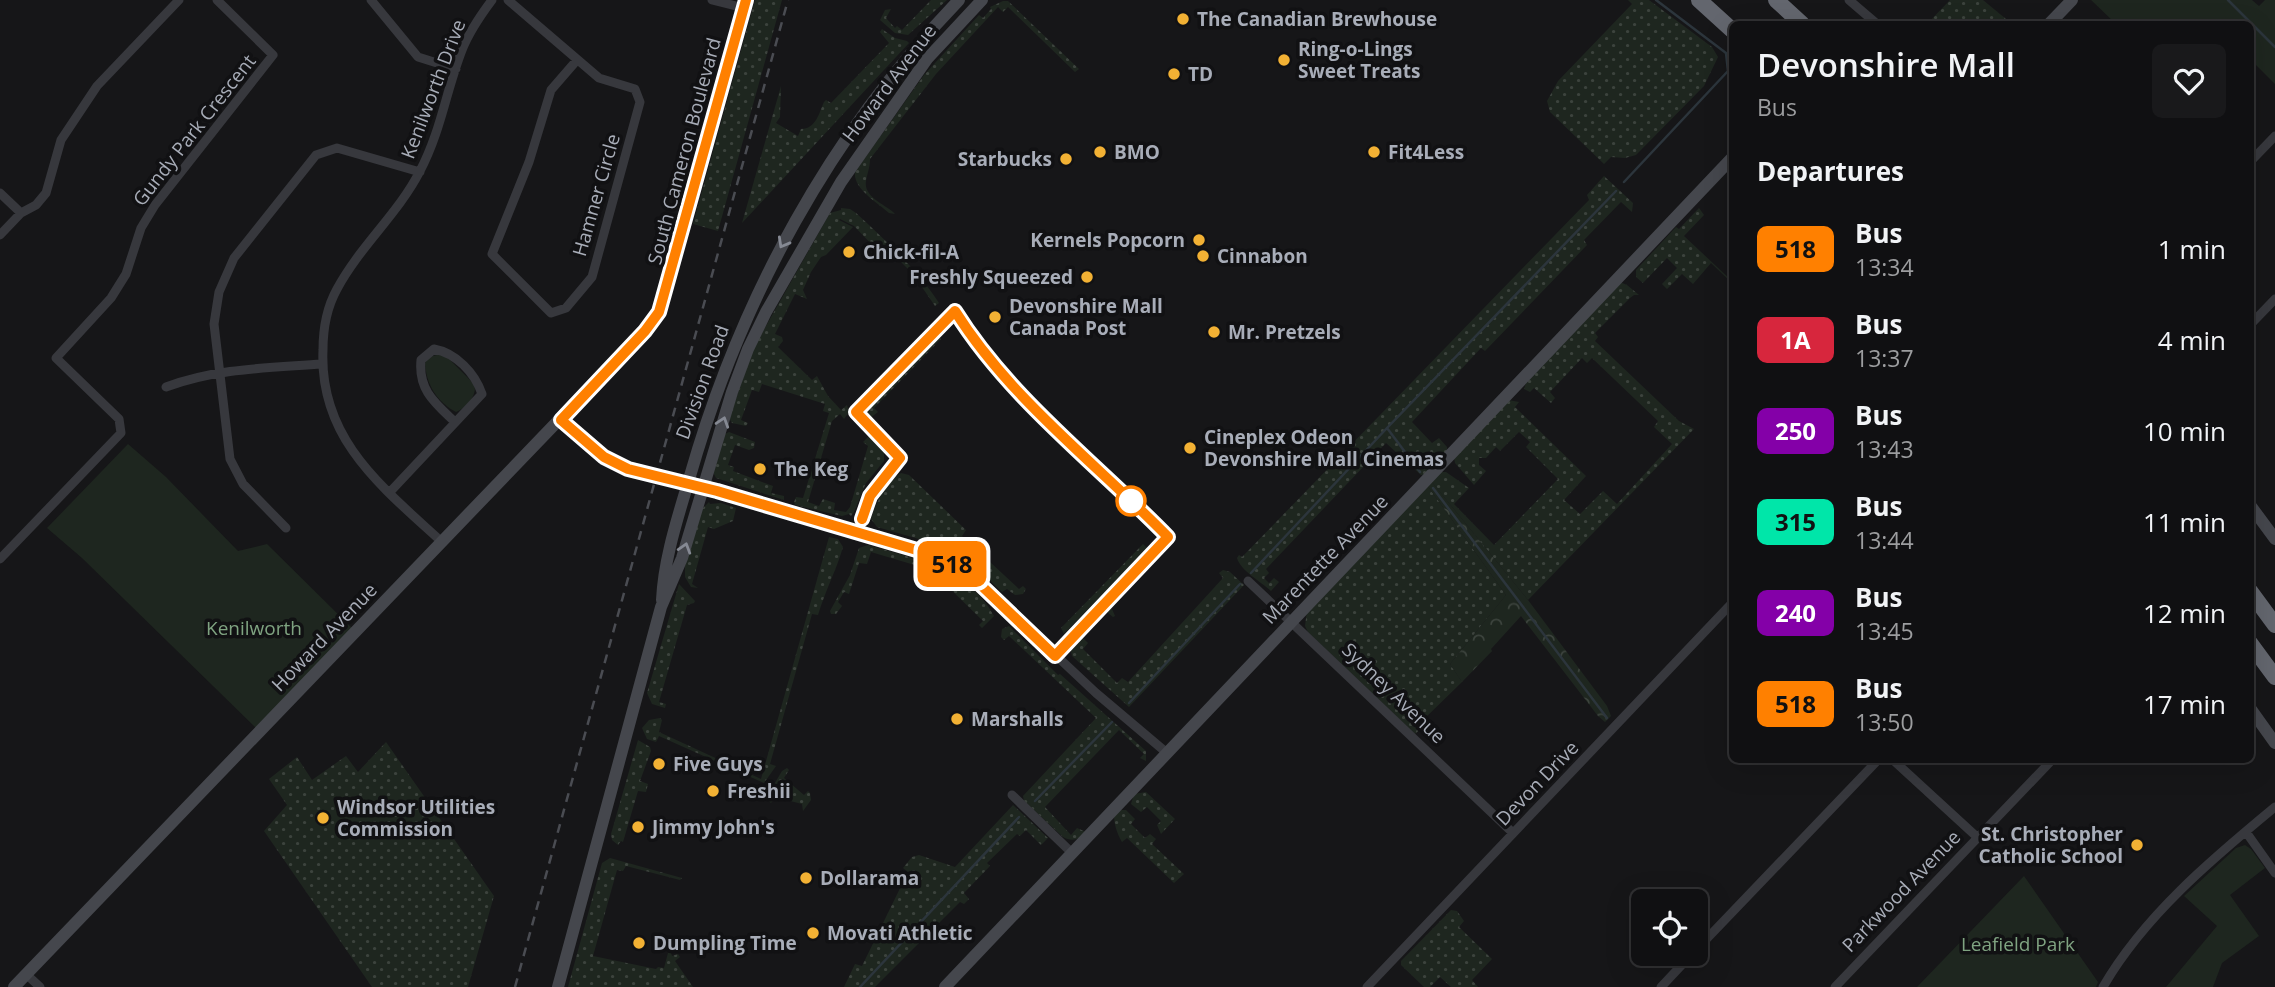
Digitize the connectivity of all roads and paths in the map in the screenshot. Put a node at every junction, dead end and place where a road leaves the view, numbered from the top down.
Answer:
1 (179, 0) edge
2 (217, 0) edge
3 (370, 0) edge
4 (492, 0) edge
5 (508, 0) edge
6 (712, 0) edge
7 (959, 0) edge
8 (982, 0) edge
9 (1699, 0) edge
10 (1776, 0) edge
11 (1787, 0) edge
12 (1849, 0) edge
13 (2072, 0) edge
14 (745, 4) edge
15 (1799, 21) edge
16 (1809, 21) edge
17 (1874, 21) edge
18 (2052, 21) edge
19 (1729, 27) edge
20 (577, 60) junction
21 (456, 69) junction
22 (2275, 136) edge
23 (2254, 158) edge
24 (1729, 161) edge
25 (420, 172) junction
26 (817, 183) joint
27 (0, 193) edge
28 (834, 194) joint
29 (21, 213) junction
30 (0, 235) edge
31 (2275, 299) edge
32 (659, 312) joint
33 (2254, 321) edge
34 (322, 363) junction
35 (219, 372) junction
36 (166, 387) dead end
37 (561, 420) junction
38 (455, 422) junction
39 (688, 484) junction
40 (703, 487) junction
41 (389, 493) junction
42 (2254, 510) edge
43 (286, 528) dead end
44 (2275, 539) edge
45 (442, 542) junction
46 (0, 559) edge
47 (1248, 581) dead end
48 (2254, 596) edge
49 (1729, 606) edge
50 (661, 607) junction
51 (1291, 622) junction
52 (2275, 625) edge
53 (2254, 648) edge
54 (2275, 677) edge
55 (2254, 714) edge
56 (2275, 743) edge
57 (1167, 753) junction
58 (1875, 763) edge
59 (1896, 763) edge
60 (2049, 763) edge
61 (1012, 795) dead end
62 (2275, 807) edge
63 (2245, 832) junction
64 (1513, 834) junction
65 (1977, 837) junction
66 (1072, 853) junction
67 (2275, 873) edge
68 (1708, 937) edge
69 (1683, 966) edge
70 (26, 974) junction
71 (1667, 985) edge
72 (14, 987) edge
73 (40, 987) edge
74 (558, 987) edge
75 (945, 987) edge
76 (1367, 987) edge
77 (1835, 987) edge
78 (2103, 987) edge

1 - 29 street
2 - 46 street, Gundy Park Crescent
3 - 21 street
4 - 21 street, Kenilworth Drive
5 - 20 street, Hamner Circle
6 - 14 street
7 - 26 street, Howard Avenue
8 - 28 street, Howard Avenue
9 - 19 highway
10 - 15 highway
11 - 16 highway
12 - 17 street
13 - 18 street
14 - 32 street, South Cameron Boulevard
20 - 20 street, Hamner Circle
21 - 25 street, Kenilworth Drive
22 - 23 street
24 - 51 street, Marentette Avenue
25 - 34 street, Kenilworth Drive
25 - 35 street
26 -> 39 street, Division Road
27 - 29 street
40 -> 28 street, Division Road
29 - 30 street
31 - 33 street
32 - 37 street, Howard Avenue
34 - 35 street
34 - 41 street, Kenilworth Drive
35 - 36 street
35 - 43 street
37 - 39 street
37 - 45 street, Howard Avenue
38 - 38 street
38 - 41 street
39 - 40 street
39 - 50 street, Division Road
50 -> 40 street, Division Road
40 - 57 street
41 - 45 street, Kenilworth Drive
42 - 44 street
45 - 70 street, Howard Avenue
47 - 51 street, Sydney Avenue
48 - 52 highway
49 - 64 street, Devon Drive
50 - 74 street, Division Road
51 - 57 street, Marentette Avenue
51 - 64 street, Sydney Avenue
53 - 54 highway
55 - 56 street
57 - 66 street, Marentette Avenue
58 - 68 street
59 - 65 street
60 - 65 street, Parkwood Avenue
61 - 66 street
62 - 63 street
63 - 67 street
63 - 78 street
64 - 76 street, Devon Drive
65 - 77 street, Parkwood Avenue
66 - 75 street, Marentette Avenue
69 - 71 street
70 - 72 street, Howard Avenue
70 - 73 street

